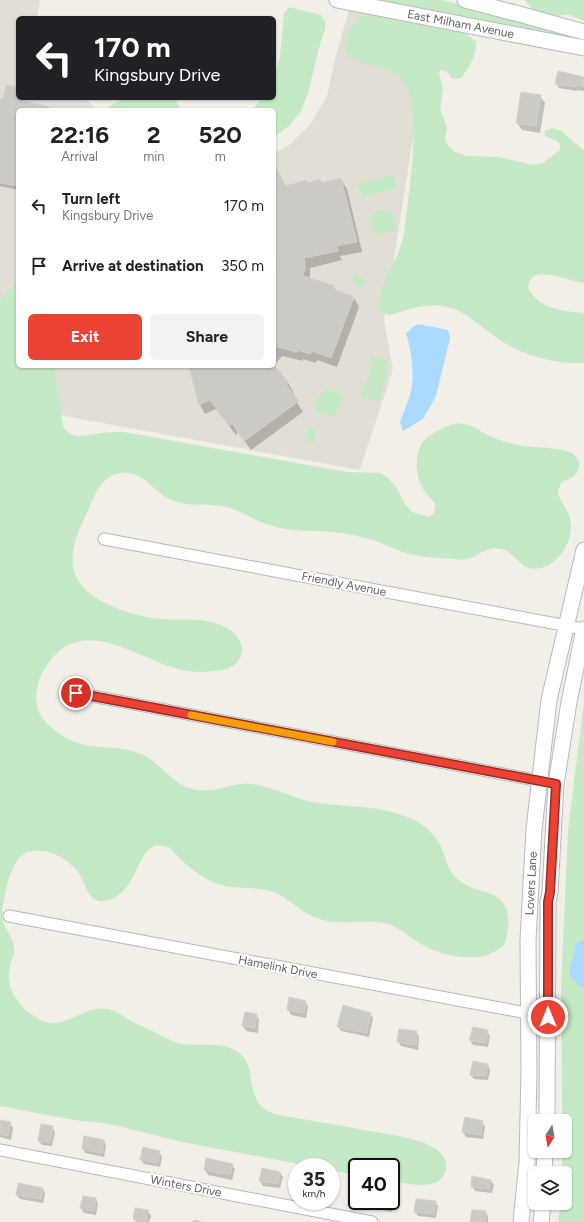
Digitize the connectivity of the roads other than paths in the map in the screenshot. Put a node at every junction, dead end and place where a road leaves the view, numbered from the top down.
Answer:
1 (337, 0) edge
2 (465, 0) edge
3 (584, 32) edge
4 (584, 48) edge
5 (104, 539) dead end
6 (584, 550) edge
7 (566, 626) junction
8 (584, 629) edge
9 (76, 693) dead end
10 (539, 780) junction
11 (556, 784) junction
12 (9, 916) dead end
13 (528, 1013) junction
14 (548, 1017) junction
15 (547, 1114) edge
16 (0, 1150) edge
17 (542, 1210) edge
18 (372, 1222) edge
19 (521, 1222) edge
20 (541, 1222) edge

1 - 4 street, East Milham Avenue
2 - 3 street, East Milham Avenue
5 - 7 street, Friendly Avenue
6 - 7 street, Lovers Lane
7 - 8 street, Friendly Avenue
7 - 10 street, Lovers Lane
8 - 11 street, Lovers Lane
9 - 10 street
10 - 11 street
10 - 13 street, Lovers Lane
11 - 14 street, Lovers Lane
12 - 13 street, Hamelink Drive
13 - 14 street, Hamelink Drive
13 - 19 street, Lovers Lane
14 - 15 street, Lovers Lane
16 - 18 street, Winters Drive
17 - 20 street

